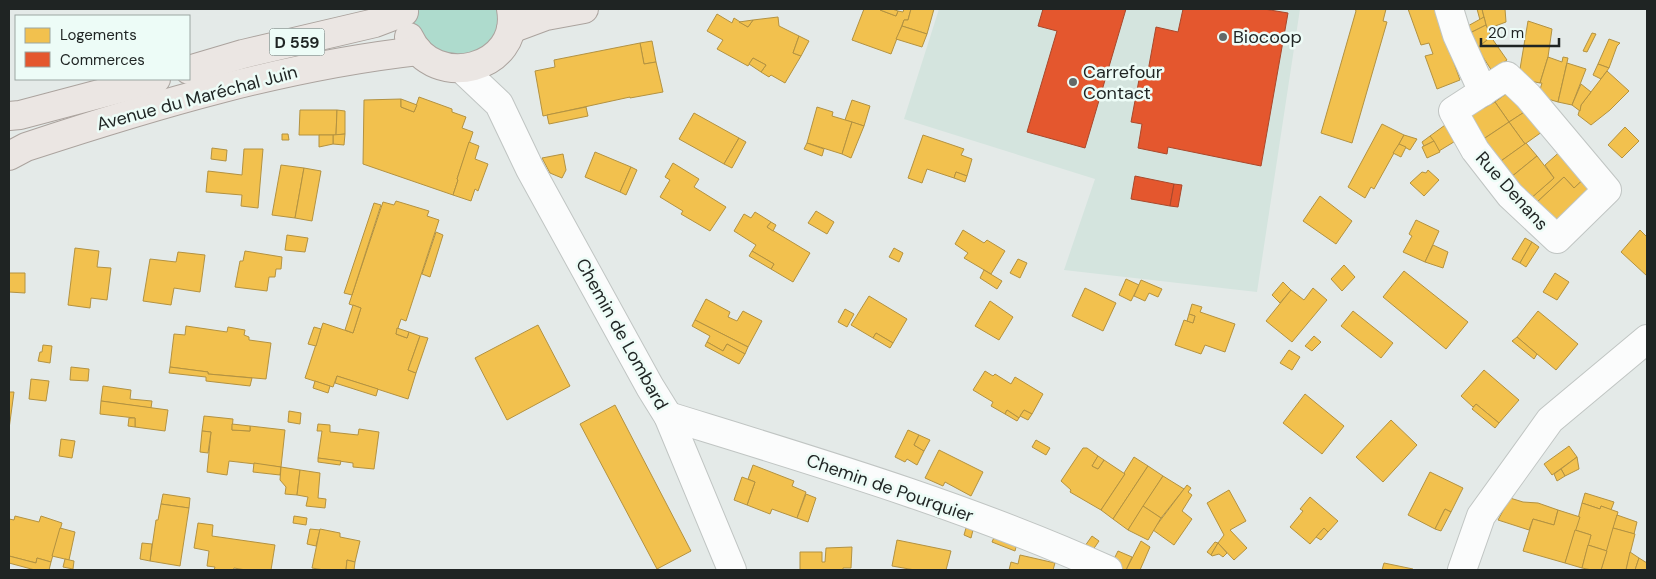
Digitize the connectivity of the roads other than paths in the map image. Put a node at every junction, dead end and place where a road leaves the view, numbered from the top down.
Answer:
1 (584, 9) edge
2 (1449, 9) edge
3 (405, 10) edge
4 (511, 19) edge
5 (418, 51) junction
6 (496, 54) junction
7 (462, 69) junction
8 (190, 70) edge
9 (152, 80) edge
10 (1483, 92) junction
11 (499, 104) junction
12 (9, 116) edge
13 (9, 156) edge
14 (1647, 339) edge
15 (668, 416) junction
16 (732, 570) edge
17 (1108, 570) edge
18 (1462, 570) edge

1 - 4 main road
2 - 10 street
3 - 5 main road
3 - 8 main road, Avenue du Maréchal Juin / D 559
4 - 6 main road
5 - 7 main road
5 - 13 main road, Avenue du Maréchal Juin / D 559
6 - 7 main road
6 - 11 street, Chemin de Lombard
7 - 11 street, Chemin de Lombard
9 - 12 main road, Avenue du Maréchal Juin
10 - 10 street, Rue Denans
11 - 15 street, Chemin de Lombard
14 - 18 street
15 - 16 street, Chemin de Lombard
15 - 17 street, Chemin de Pourquier

